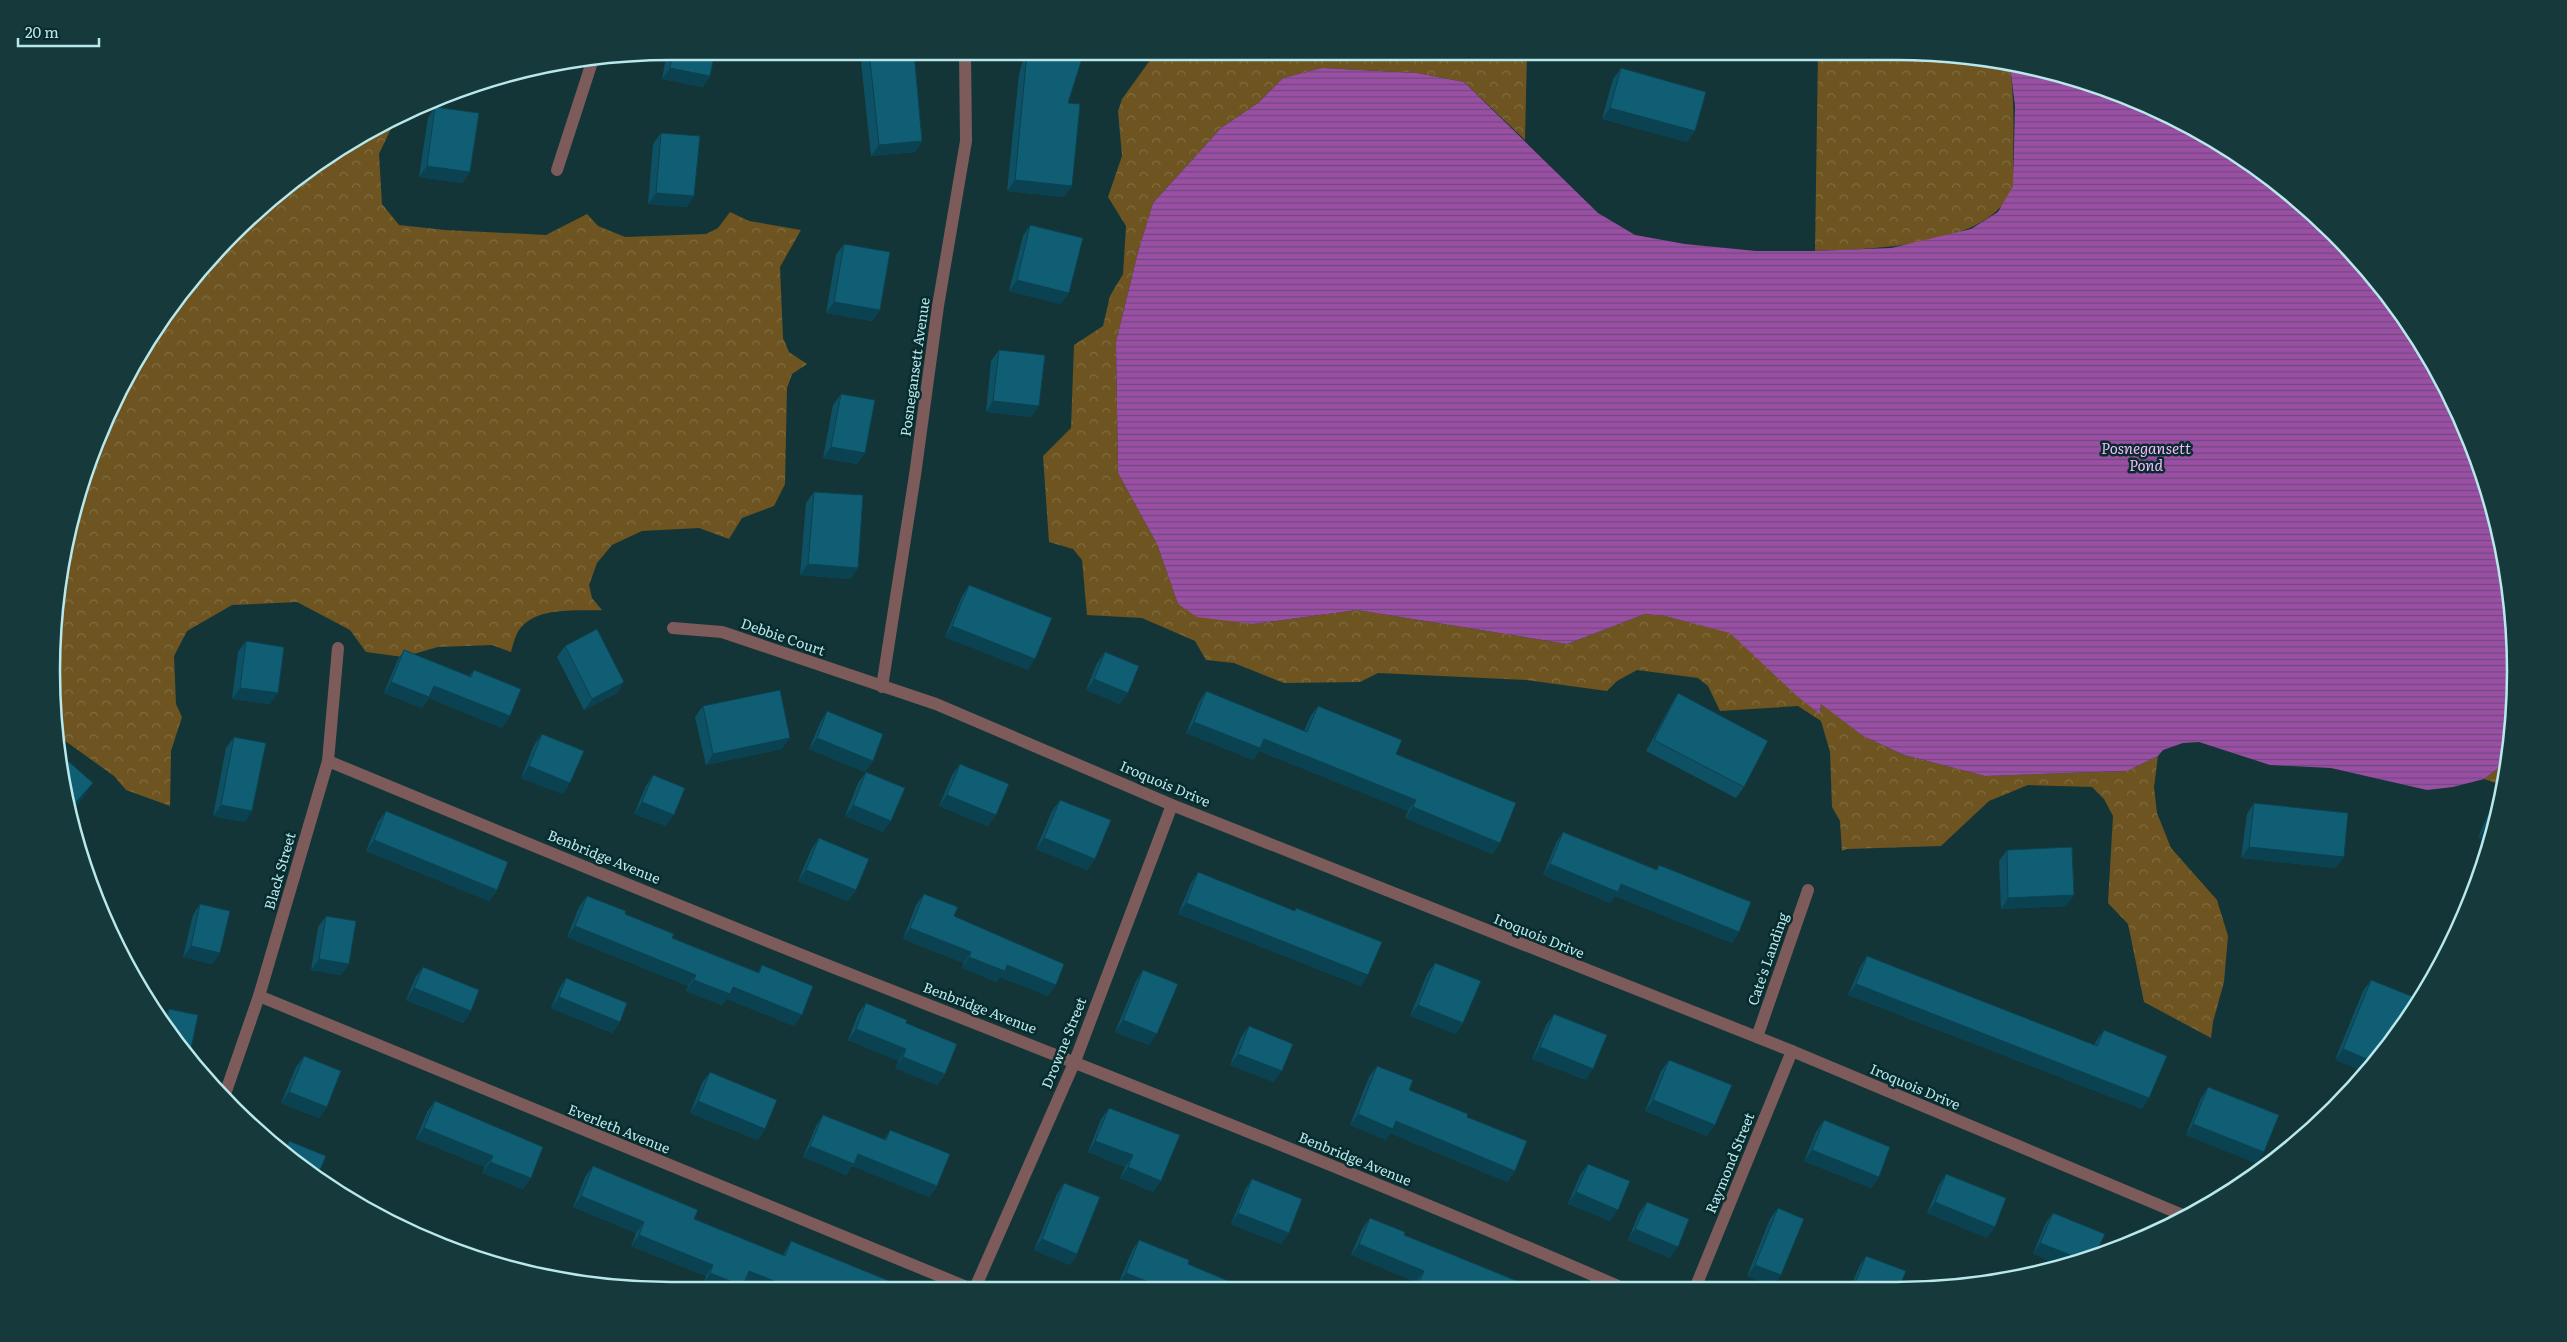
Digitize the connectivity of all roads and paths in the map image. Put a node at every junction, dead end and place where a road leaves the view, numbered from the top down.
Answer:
1 (965, 60) edge
2 (591, 65) edge
3 (556, 170) dead end
4 (672, 628) dead end
5 (338, 648) dead end
6 (882, 687) junction
7 (328, 761) junction
8 (1172, 804) junction
9 (1808, 890) dead end
10 (259, 996) junction
11 (1756, 1037) junction
12 (1792, 1051) junction
13 (1075, 1061) junction
14 (227, 1090) edge
15 (2178, 1213) edge
16 (954, 1282) edge
17 (978, 1282) edge
18 (1609, 1282) edge
19 (1698, 1282) edge

1 - 6 street, Posnegansett Avenue
2 - 3 street
4 - 6 street, Debbie Court
5 - 7 street, Black Street
6 - 8 street, Iroquois Drive
7 - 10 street, Black Street
7 - 13 street, Benbridge Avenue
8 - 11 street, Iroquois Drive
8 - 13 street, Drowne Street
9 - 11 street, Cate's Landing
10 - 14 street, Black Street
10 - 16 street, Everleth Avenue
11 - 12 street, Iroquois Drive
12 - 15 street, Iroquois Drive
12 - 19 street, Raymond Street
13 - 17 street, Drowne Street
13 - 18 street, Benbridge Avenue

